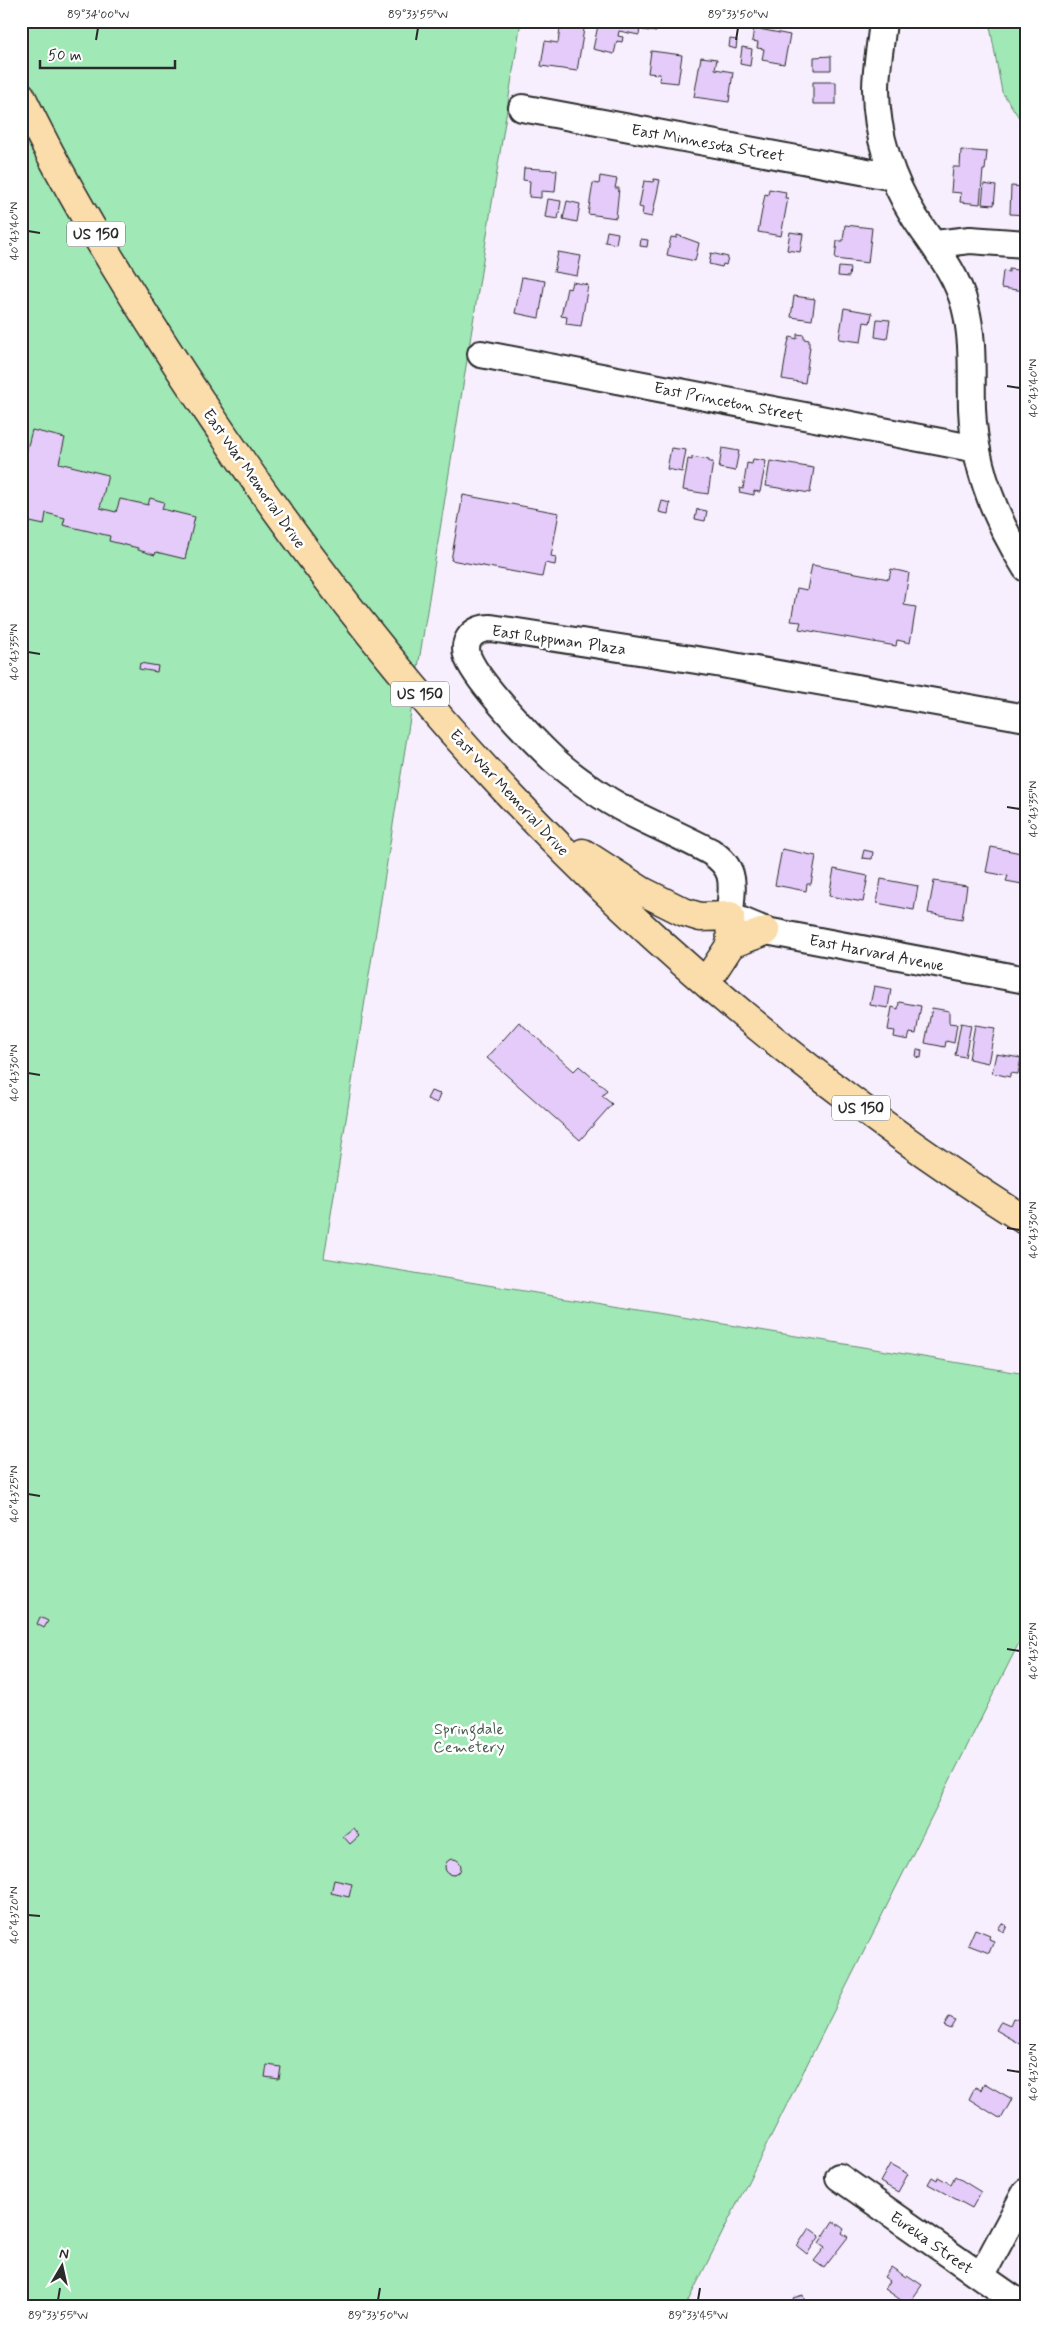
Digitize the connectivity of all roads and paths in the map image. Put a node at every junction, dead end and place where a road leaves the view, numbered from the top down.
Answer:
1 (883, 21) edge
2 (21, 96) edge
3 (522, 108) dead end
4 (894, 177) junction
5 (935, 244) junction
6 (1026, 244) edge
7 (481, 354) dead end
8 (977, 449) junction
9 (1026, 568) edge
10 (1026, 718) edge
11 (498, 782) junction
12 (730, 916) junction
13 (766, 931) junction
14 (731, 944) junction
15 (1026, 980) edge
16 (706, 982) junction
17 (1026, 1221) edge
18 (839, 2177) dead end
19 (1026, 2192) edge
20 (981, 2276) junction
21 (1025, 2307) edge

1 - 4 street
2 - 11 highway, East War Memorial Drive / US 150
3 - 4 street, East Minnesota Street
4 - 5 street
5 - 6 street
5 - 8 street
7 - 8 street, East Princeton Street
8 - 9 street
10 - 12 street, East Ruppman Plaza
11 - 12 highway
11 - 16 highway, East War Memorial Drive / US 150
12 - 13 street, East Harvard Avenue
12 - 14 highway
13 - 14 highway
13 - 15 street, East Harvard Avenue
14 - 16 highway
16 - 17 highway, East War Memorial Drive / US 150
18 - 20 street, Eureka Street
19 - 20 street
20 - 21 street, Eureka Street

